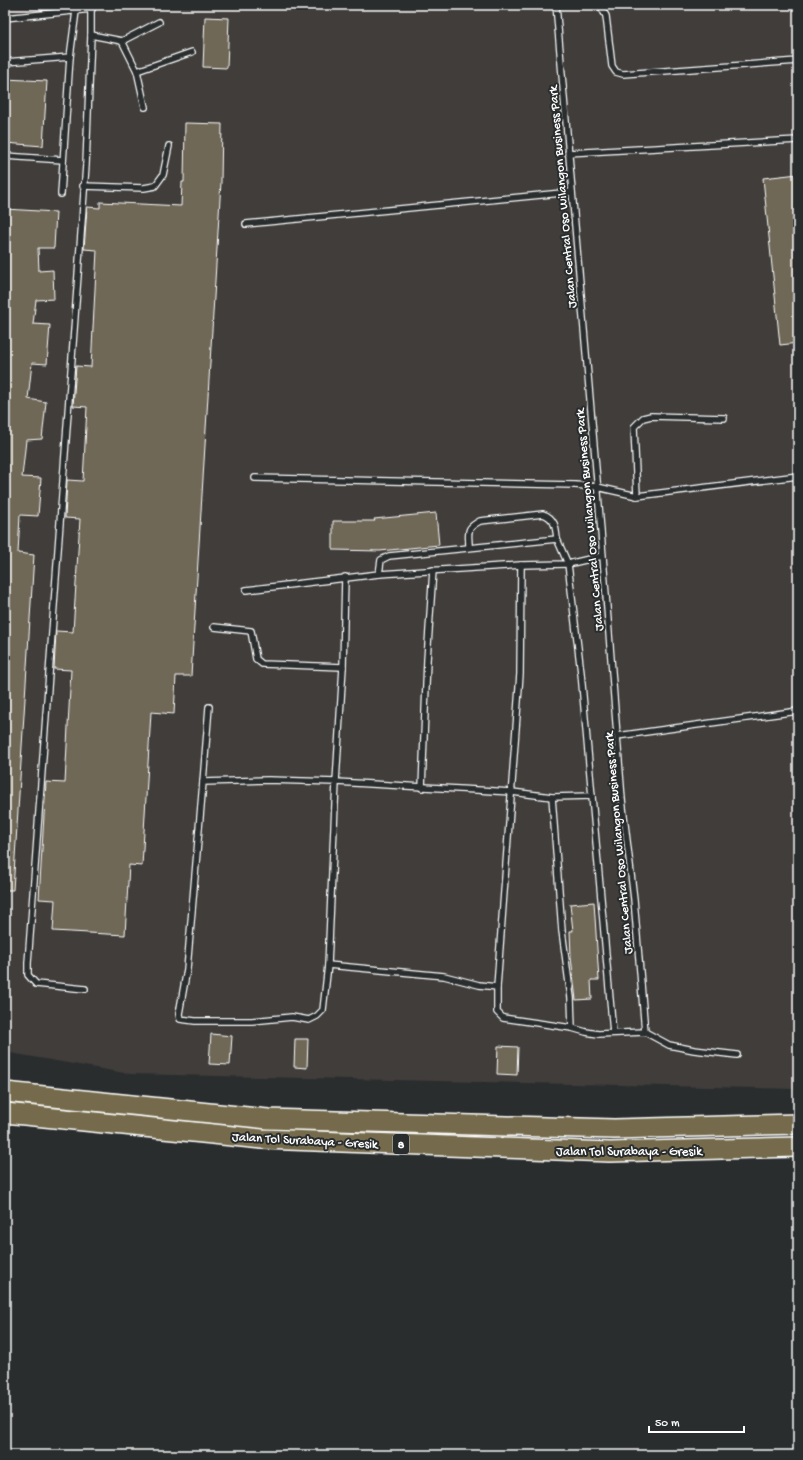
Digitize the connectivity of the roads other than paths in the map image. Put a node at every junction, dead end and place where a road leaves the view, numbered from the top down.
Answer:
1 (556, 5) edge
2 (600, 5) edge
3 (91, 7) edge
4 (76, 10) junction
5 (5, 18) edge
6 (159, 22) dead end
7 (91, 35) junction
8 (122, 41) junction
9 (192, 52) dead end
10 (70, 57) junction
11 (798, 61) edge
12 (5, 62) edge
13 (137, 71) junction
14 (145, 107) dead end
15 (798, 140) edge
16 (169, 146) dead end
17 (568, 153) junction
18 (5, 156) edge
19 (63, 160) junction
20 (83, 186) junction
21 (572, 192) junction
22 (61, 194) dead end
23 (246, 224) dead end
24 (724, 418) dead end
25 (798, 476) edge
26 (255, 478) dead end
27 (597, 487) junction
28 (637, 496) junction
29 (557, 539) junction
30 (469, 547) junction
31 (602, 556) junction
32 (568, 564) junction
33 (521, 565) junction
34 (433, 570) junction
35 (378, 574) junction
36 (345, 577) junction
37 (246, 590) dead end
38 (214, 627) dead end
39 (343, 667) junction
40 (210, 707) dead end
41 (798, 711) edge
42 (617, 736) junction
43 (203, 782) junction
44 (336, 782) junction
45 (422, 788) junction
46 (512, 792) junction
47 (592, 796) junction
48 (552, 797) junction
49 (328, 965) junction
50 (497, 987) junction
51 (85, 989) dead end
52 (572, 1028) junction
53 (645, 1032) junction
54 (613, 1033) junction
55 (737, 1055) dead end
56 (5, 1092) edge
57 (5, 1113) edge
58 (798, 1124) edge
59 (798, 1148) edge

1 - 17 lane, Jalan Central Oso Wilangon Business Park
2 - 11 lane
3 - 4 lane
3 - 7 lane
4 - 5 lane
4 - 10 lane
6 - 8 lane
7 - 8 lane
7 - 20 lane
8 - 13 lane
9 - 13 lane
10 - 12 lane
10 - 19 lane
13 - 14 lane
15 - 17 lane
16 - 20 lane
17 - 21 lane, Jalan Central Oso Wilangon Business Park
18 - 19 lane
19 - 22 lane
20 - 51 lane
21 - 23 lane
21 - 27 lane, Jalan Central Oso Wilangon Business Park
24 - 28 lane
25 - 28 lane
26 - 27 lane
27 - 28 lane
27 - 31 lane, Jalan Central Oso Wilangon Business Park
29 - 30 lane
29 - 30 lane
29 - 32 lane
30 - 35 lane
31 - 32 lane
31 - 42 lane, Jalan Central Oso Wilangon Business Park
32 - 33 lane
32 - 47 lane
33 - 34 lane
33 - 46 lane
34 - 35 lane
34 - 45 lane
35 - 36 lane
36 - 37 lane
36 - 39 lane
38 - 39 lane
39 - 44 lane
40 - 43 lane
41 - 42 lane
42 - 53 lane, Jalan Central Oso Wilangon Business Park
43 - 44 lane
43 - 49 lane
44 - 45 lane
44 - 49 lane
45 - 46 lane
46 - 48 lane
46 - 50 lane
47 - 48 lane
47 - 54 lane
48 - 52 lane
49 - 50 lane
50 - 52 lane
52 - 54 lane
53 - 54 lane
53 - 55 lane
56 - 58 highway, Jalan Tol Surabaya - Gresik / 8
57 - 59 highway, Jalan Tol Surabaya - Gresik / 8

